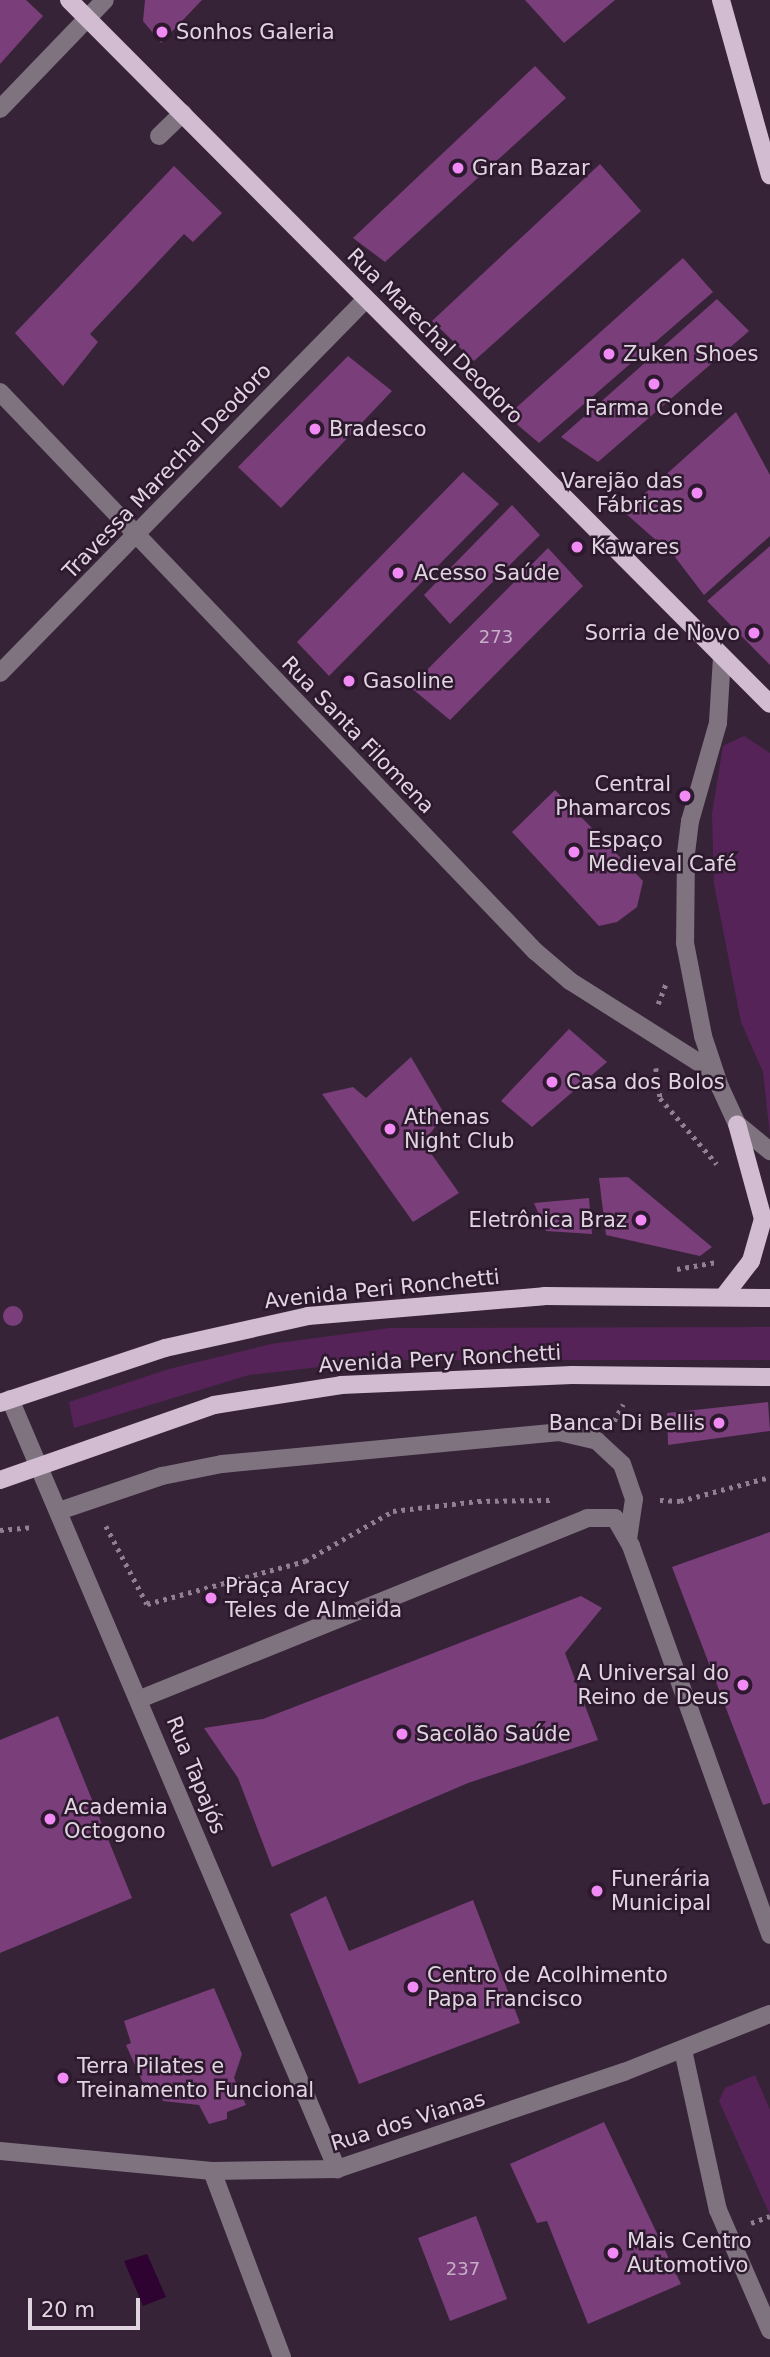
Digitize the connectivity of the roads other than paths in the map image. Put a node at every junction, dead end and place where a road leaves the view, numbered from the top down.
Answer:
1 (69, 0) edge
2 (106, 0) edge
3 (721, 0) edge
4 (88, 19) junction
5 (0, 108) edge
6 (183, 113) junction
7 (159, 136) dead end
8 (770, 175) edge
9 (366, 299) junction
10 (0, 392) edge
11 (135, 538) junction
12 (722, 657) junction
13 (0, 674) edge
14 (770, 704) edge
15 (714, 1072) junction
16 (737, 1124) junction
17 (770, 1151) edge
18 (724, 1296) junction
19 (770, 1298) edge
20 (770, 1377) edge
21 (5, 1401) edge
22 (39, 1464) junction
23 (0, 1480) edge
24 (62, 1518) junction
25 (628, 1539) junction
26 (140, 1699) junction
27 (770, 1934) edge
28 (770, 2014) edge
29 (683, 2050) junction
30 (0, 2151) edge
31 (337, 2169) junction
32 (212, 2171) junction
33 (770, 2330) edge
34 (282, 2357) edge

1 - 4 main road, Rua Marechal Deodoro
2 - 4 street
3 - 8 main road
4 - 5 street
4 - 6 main road, Rua Marechal Deodoro
6 - 7 street
6 - 9 main road, Rua Marechal Deodoro
9 - 11 street, Travessa Marechal Deodoro
9 - 12 main road, Rua Marechal Deodoro
10 - 11 street, Rua Santa Filomena
11 - 13 street, Travessa Marechal Deodoro
11 - 15 street, Rua Santa Filomena
12 - 14 main road, Rua Marechal Deodoro
12 - 15 street
15 - 16 street
16 - 17 street
16 - 18 main road
18 - 19 main road, Avenida Peri Ronchetti
18 - 21 main road, Avenida Peri Ronchetti
20 - 22 main road, Avenida Pery Ronchetti
21 - 22 street, Rua Tapajós
22 - 23 main road, Avenida Pery Ronchetti
22 - 24 street, Rua Tapajós
24 - 25 street
24 - 26 street, Rua Tapajós
25 - 26 street
25 - 27 street
26 - 31 street, Rua Tapajós
28 - 29 street, Rua dos Vianas
29 - 31 street, Rua dos Vianas
29 - 33 street
30 - 32 street, Rua dos Vianas
31 - 32 street, Rua dos Vianas
32 - 34 street

